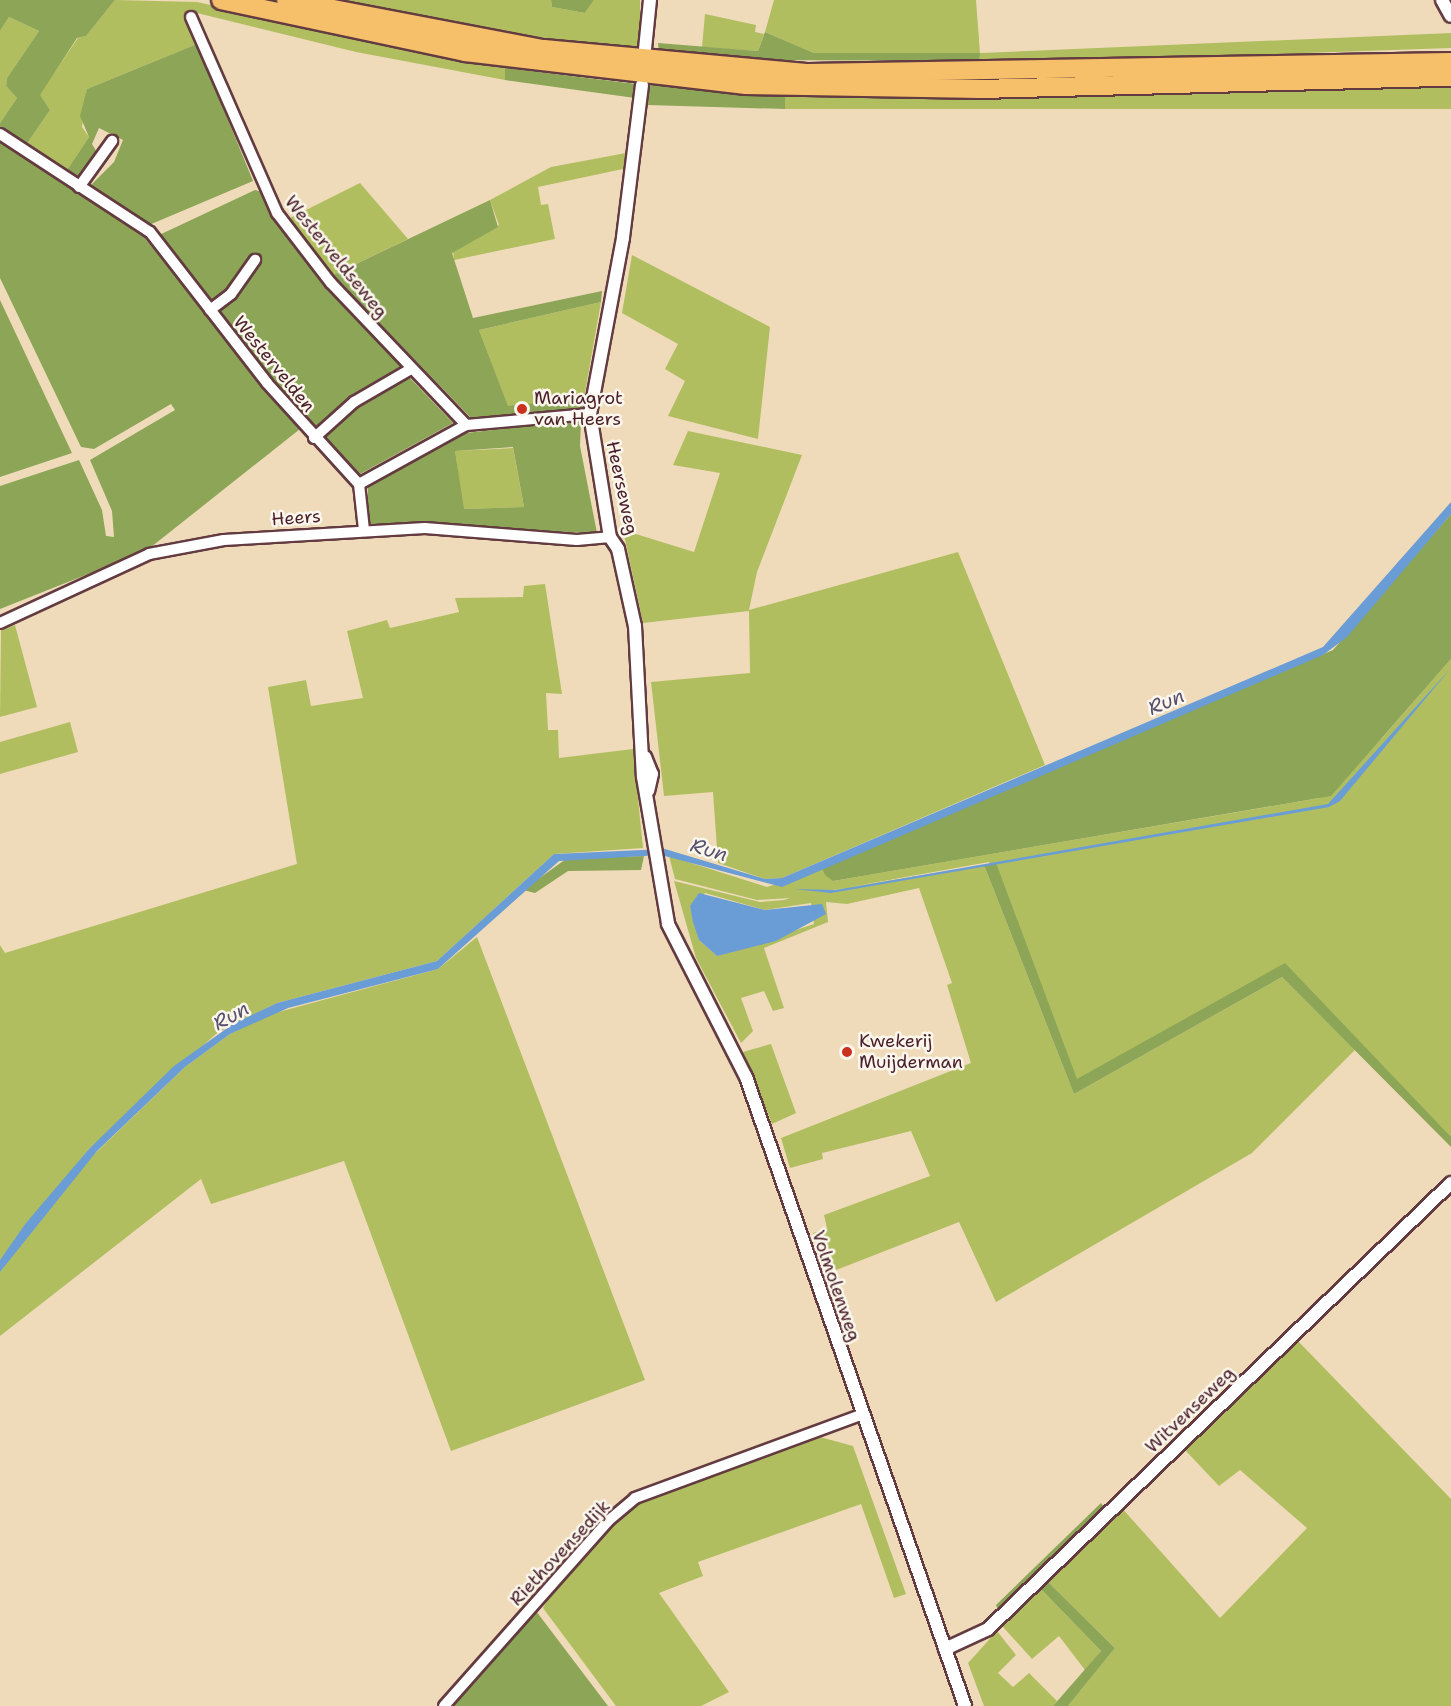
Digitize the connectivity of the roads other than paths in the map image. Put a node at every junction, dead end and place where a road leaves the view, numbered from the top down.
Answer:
1 (221, 0) edge
2 (286, 0) edge
3 (650, 0) edge
4 (1442, 0) edge
5 (1451, 16) edge
6 (191, 17) dead end
7 (645, 50) dead end
8 (1451, 62) edge
9 (1451, 77) edge
10 (642, 85) dead end
11 (0, 134) edge
12 (112, 141) dead end
13 (79, 187) junction
14 (255, 260) dead end
15 (210, 310) junction
16 (409, 370) junction
17 (590, 414) junction
18 (466, 425) junction
19 (314, 438) junction
20 (359, 484) junction
21 (364, 530) junction
22 (610, 537) junction
23 (0, 623) edge
24 (661, 884) joint
25 (1451, 1183) edge
26 (863, 1414) junction
27 (945, 1649) junction
28 (444, 1706) edge
29 (965, 1706) edge

1 - 9 highway
2 - 8 highway
3 - 7 street
4 - 5 street
6 - 16 street, Westerveldseweg
10 - 17 street, Heerseweg
11 - 13 street, Westervelden
12 - 13 street
13 - 15 street, Westervelden
14 - 15 street, Westervelden
15 - 19 street, Westervelden
16 - 18 street, Westerveldseweg
16 - 19 street, Westervelden
17 - 18 street
17 - 22 street, Heerseweg
18 - 20 street
19 - 20 street, Westervelden
20 - 21 street
21 - 22 street, Heers
21 - 23 street, Heers
22 - 24 street, Heerseweg
24 - 26 street, Volmolenweg
25 - 27 street, Witvenseweg
26 - 27 street, Volmolenweg
26 - 28 street, Riethovensedijk
27 - 29 street, Volmolenweg

